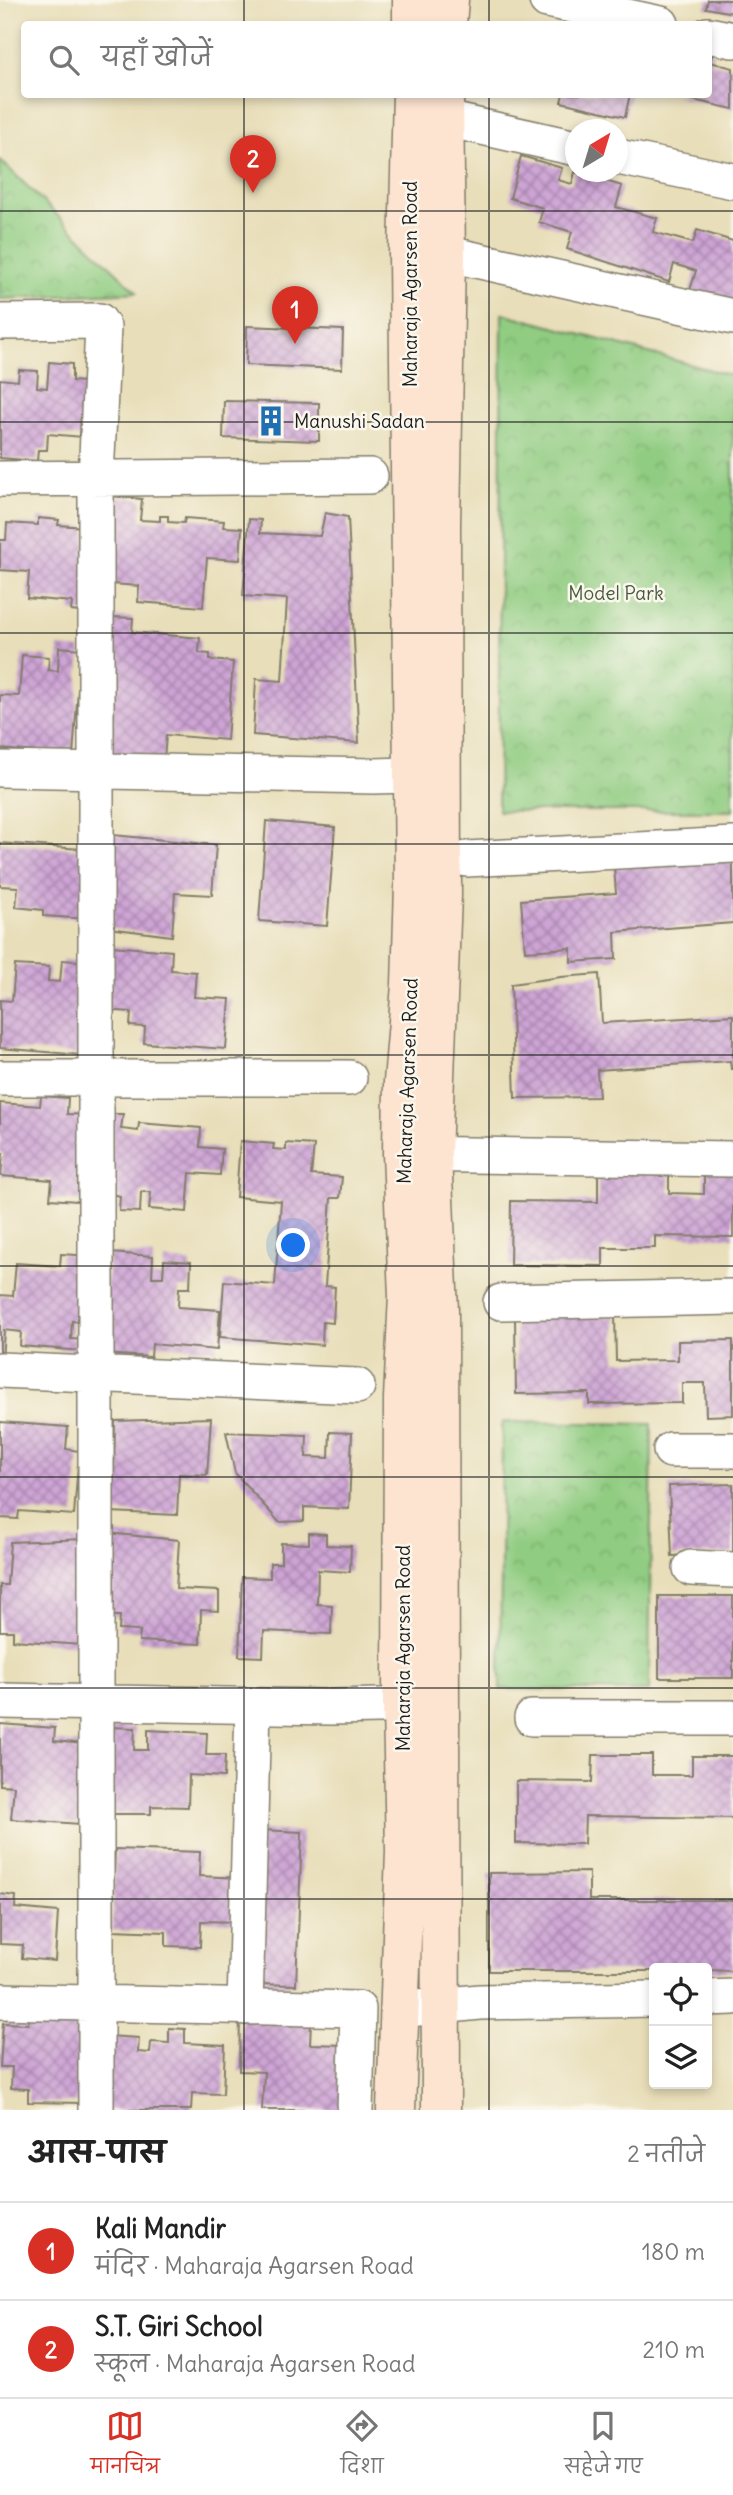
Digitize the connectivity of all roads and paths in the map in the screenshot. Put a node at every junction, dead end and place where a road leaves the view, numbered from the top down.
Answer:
1 (412, 0) edge
2 (449, 0) edge
3 (547, 0) edge
4 (412, 21) edge
5 (447, 21) edge
6 (647, 21) edge
7 (712, 36) edge
8 (733, 40) edge
9 (428, 105) edge
10 (565, 145) edge
11 (628, 159) edge
12 (733, 181) edge
13 (408, 254) junction
14 (446, 257) junction
15 (733, 317) edge
16 (0, 322) edge
17 (426, 431) junction
18 (370, 476) dead end
19 (96, 478) junction
20 (0, 479) edge
21 (0, 769) edge
22 (96, 771) junction
23 (427, 774) junction
24 (733, 845) edge
25 (467, 859) dead end
26 (0, 1078) edge
27 (96, 1078) junction
28 (349, 1078) dead end
29 (417, 1154) junction
30 (733, 1158) edge
31 (733, 1297) edge
32 (501, 1302) dead end
33 (0, 1370) edge
34 (97, 1376) junction
35 (357, 1386) dead end
36 (671, 1450) dead end
37 (733, 1450) edge
38 (691, 1568) dead end
39 (733, 1570) edge
40 (0, 1701) edge
41 (96, 1703) junction
42 (439, 1705) junction
43 (253, 1706) junction
44 (402, 1706) junction
45 (532, 1718) dead end
46 (733, 1718) edge
47 (733, 1997) edge
48 (712, 1998) edge
49 (649, 1999) edge
50 (0, 2001) edge
51 (96, 2003) junction
52 (442, 2006) junction
53 (244, 2007) junction
54 (398, 2010) junction
55 (96, 2110) edge
56 (355, 2110) edge
57 (396, 2110) edge
58 (441, 2110) edge

1 - 4 street
2 - 5 street
3 - 6 street
7 - 8 street
9 - 10 street
9 - 13 street, Maharaja Agarsen Road
9 - 14 street, Maharaja Agarsen Road
11 - 12 street
13 - 14 street
13 - 17 street, Maharaja Agarsen Road
14 - 15 street
14 - 17 street, Maharaja Agarsen Road
16 - 19 street
17 - 23 street, Maharaja Agarsen Road
18 - 19 street
19 - 20 street
19 - 22 street
21 - 22 street
22 - 23 street
22 - 27 street
23 - 29 street, Maharaja Agarsen Road
24 - 25 street
26 - 27 street
27 - 28 street
27 - 34 street
29 - 30 street
29 - 42 street, Maharaja Agarsen Road
29 - 44 street, Maharaja Agarsen Road
31 - 32 street
33 - 34 street
34 - 35 street
34 - 41 street
36 - 37 street
38 - 39 street
40 - 41 street
41 - 43 street
41 - 51 street
42 - 44 street
42 - 52 street, Maharaja Agarsen Road
43 - 44 street
43 - 53 street
44 - 54 street, Maharaja Agarsen Road
45 - 46 street
47 - 48 street
49 - 52 street
50 - 51 street
51 - 53 street
51 - 55 street
52 - 54 street
52 - 58 street, Maharaja Agarsen Road
53 - 56 street
54 - 57 street, Maharaja Agarsen Road

